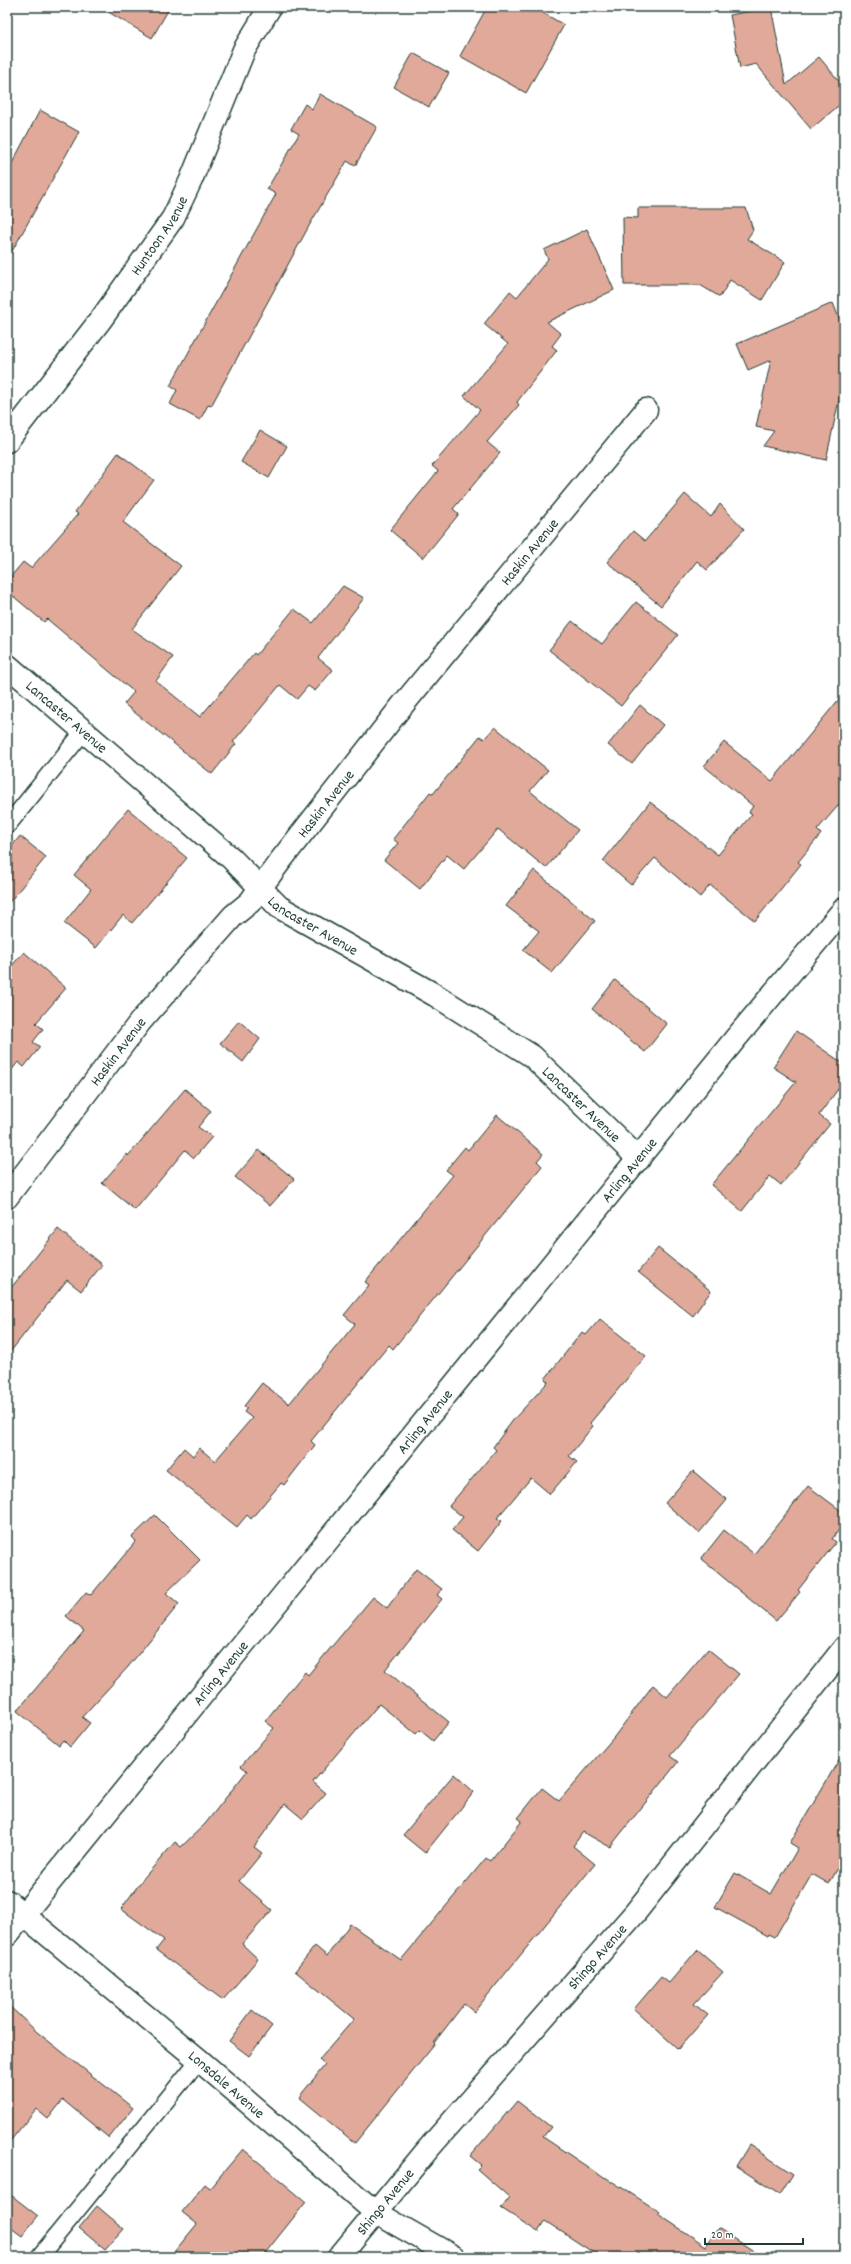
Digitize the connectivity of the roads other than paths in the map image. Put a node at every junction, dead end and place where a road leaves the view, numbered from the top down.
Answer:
1 (270, 7) edge
2 (646, 410) dead end
3 (7, 441) edge
4 (7, 665) edge
5 (84, 731) junction
6 (7, 826) edge
7 (261, 888) junction
8 (844, 909) edge
9 (639, 1159) junction
10 (7, 1197) edge
11 (844, 1648) edge
12 (7, 1902) edge
13 (24, 1915) junction
14 (7, 1934) edge
15 (199, 2060) junction
16 (375, 2212) junction
17 (39, 2257) edge
18 (339, 2257) edge
19 (454, 2257) edge

1 - 3 street, Huntoon Avenue
2 - 7 street, Haskin Avenue
4 - 5 street, Lancaster Avenue
5 - 6 lane
5 - 7 street, Lancaster Avenue
7 - 9 street, Lancaster Avenue
7 - 10 street, Haskin Avenue
8 - 9 street, Arling Avenue
9 - 13 street, Arling Avenue
11 - 16 street, Shingo Avenue
12 - 13 street, Lonsdale Avenue
13 - 14 street, Arling Avenue
13 - 15 street, Lonsdale Avenue
15 - 16 street, Lonsdale Avenue
15 - 17 lane
16 - 18 street, Shingo Avenue
16 - 19 street, Lonsdale Avenue

